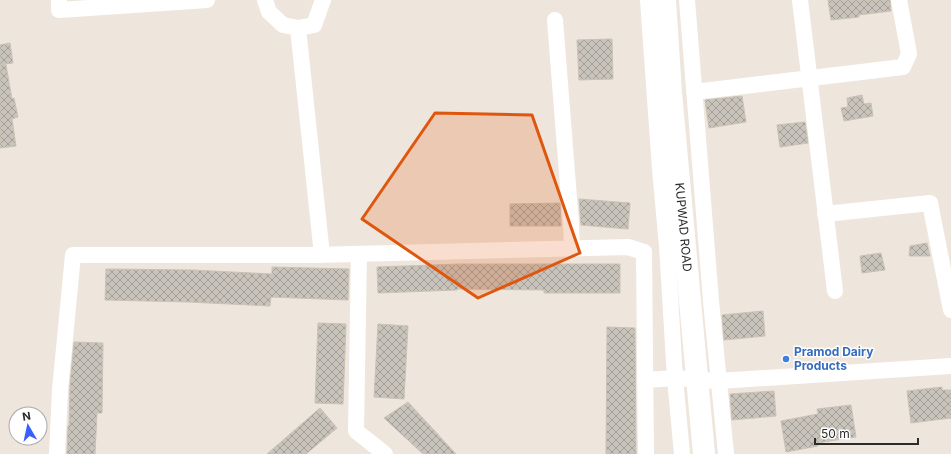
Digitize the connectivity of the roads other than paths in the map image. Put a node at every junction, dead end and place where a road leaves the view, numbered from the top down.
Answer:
1 (59, 0) edge
2 (207, 0) edge
3 (265, 0) edge
4 (323, 0) edge
5 (648, 0) edge
6 (665, 0) edge
7 (687, 0) edge
8 (800, 0) edge
9 (899, 0) edge
10 (555, 20) dead end
11 (298, 28) junction
12 (809, 78) junction
13 (694, 92) junction
14 (825, 214) junction
15 (667, 246) junction
16 (572, 248) junction
17 (644, 252) junction
18 (359, 254) junction
19 (322, 255) junction
20 (835, 291) dead end
21 (951, 310) edge
22 (951, 366) edge
23 (675, 378) junction
24 (646, 380) junction
25 (718, 381) junction
26 (57, 454) edge
27 (385, 454) edge
28 (646, 454) edge
29 (682, 454) edge
30 (704, 454) edge
31 (726, 454) edge

1 - 2 street
3 - 11 street
4 - 11 street
5 - 15 street
6 - 30 main road, KUPWAD ROAD
7 - 13 street
8 - 12 street
9 - 12 street
10 - 16 street
11 - 19 street
12 - 13 street
12 - 14 street
13 - 25 street
14 - 20 street
14 - 21 street
15 - 17 street
15 - 23 street
16 - 17 street
16 - 18 street
17 - 24 street
18 - 19 street
18 - 27 street
19 - 26 street
22 - 25 street
23 - 24 street
23 - 25 street
23 - 29 street
24 - 28 street
25 - 31 street

